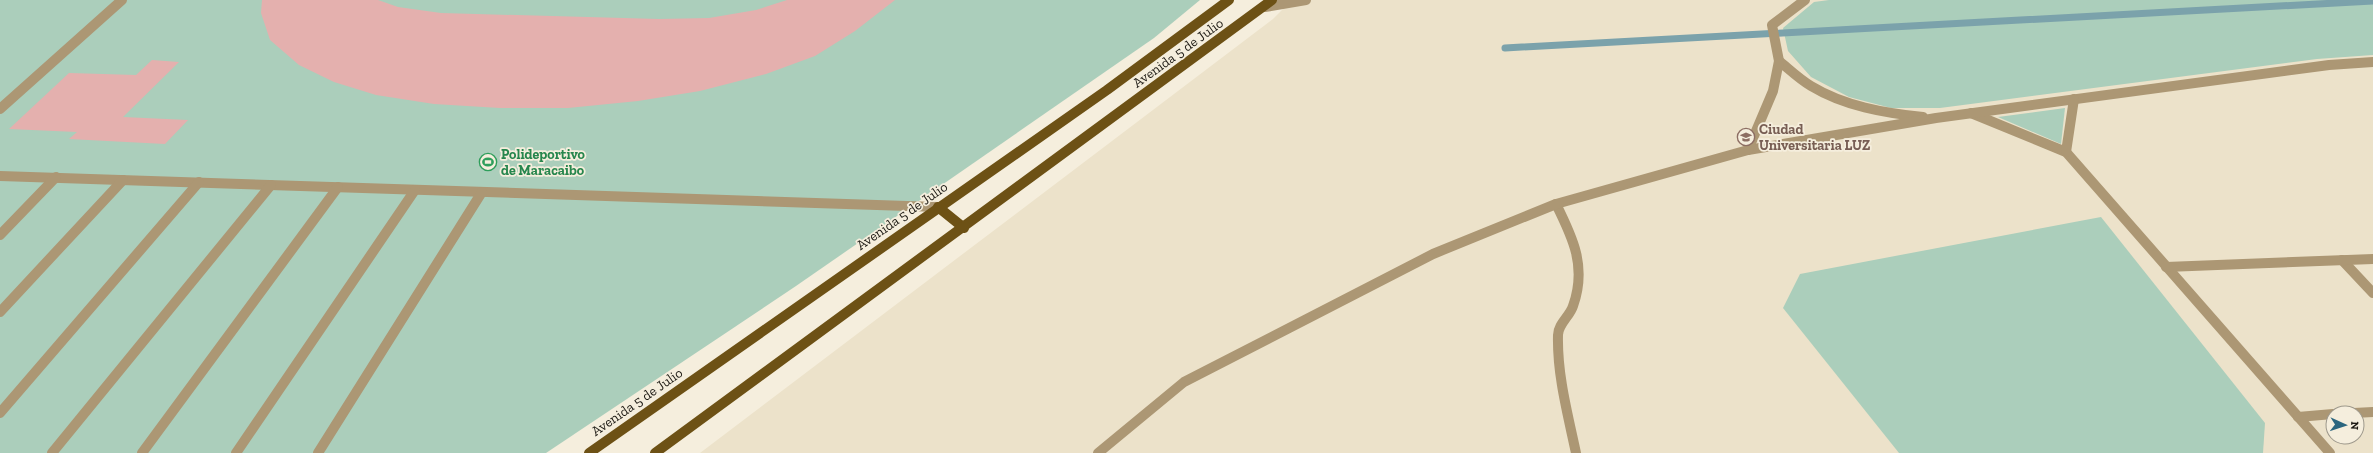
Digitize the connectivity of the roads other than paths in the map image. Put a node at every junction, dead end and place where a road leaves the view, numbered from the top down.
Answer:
1 (122, 0) edge
2 (1229, 0) edge
3 (1306, 0) edge
4 (1805, 0) edge
5 (1268, 3) edge
6 (1779, 61) junction
7 (2373, 62) edge
8 (2074, 99) junction
9 (0, 109) edge
10 (1971, 113) junction
11 (1936, 118) junction
12 (1748, 150) junction
13 (2066, 152) junction
14 (0, 176) edge
15 (56, 177) junction
16 (123, 180) junction
17 (199, 182) junction
18 (271, 185) junction
19 (338, 187) junction
20 (415, 190) junction
21 (482, 192) junction
22 (1556, 204) junction
23 (938, 207) junction
24 (964, 228) junction
25 (0, 235) edge
26 (2373, 259) edge
27 (2342, 260) junction
28 (2166, 267) junction
29 (2373, 293) edge
30 (0, 312) edge
31 (0, 413) edge
32 (2325, 415) edge
33 (2298, 417) junction
34 (52, 453) edge
35 (142, 453) edge
36 (236, 453) edge
37 (318, 453) edge
38 (589, 453) edge
39 (655, 453) edge
40 (1098, 453) edge
41 (1576, 453) edge
42 (2330, 453) edge

1 - 9 lane
2 - 23 main road, Avenida 5 de Julio
3 - 5 lane
4 - 6 lane
5 - 24 main road, Avenida 5 de Julio
6 - 11 lane
6 - 12 lane
7 - 8 lane
8 - 10 lane
8 - 13 lane
10 - 11 lane
10 - 13 lane
11 - 12 lane
12 - 22 lane
13 - 28 lane
14 - 15 lane
15 - 16 lane
15 - 25 lane
16 - 17 lane
16 - 30 lane
17 - 18 lane
17 - 31 lane
18 - 19 lane
18 - 34 lane
19 - 20 lane
19 - 35 lane
20 - 21 lane
20 - 36 lane
21 - 23 lane
21 - 37 lane
22 - 40 lane
22 - 41 lane
23 - 24 main road
23 - 38 main road, Avenida 5 de Julio
24 - 39 main road, Avenida 5 de Julio
26 - 27 lane
27 - 28 lane
27 - 29 lane
28 - 33 lane
32 - 33 lane
33 - 42 lane

